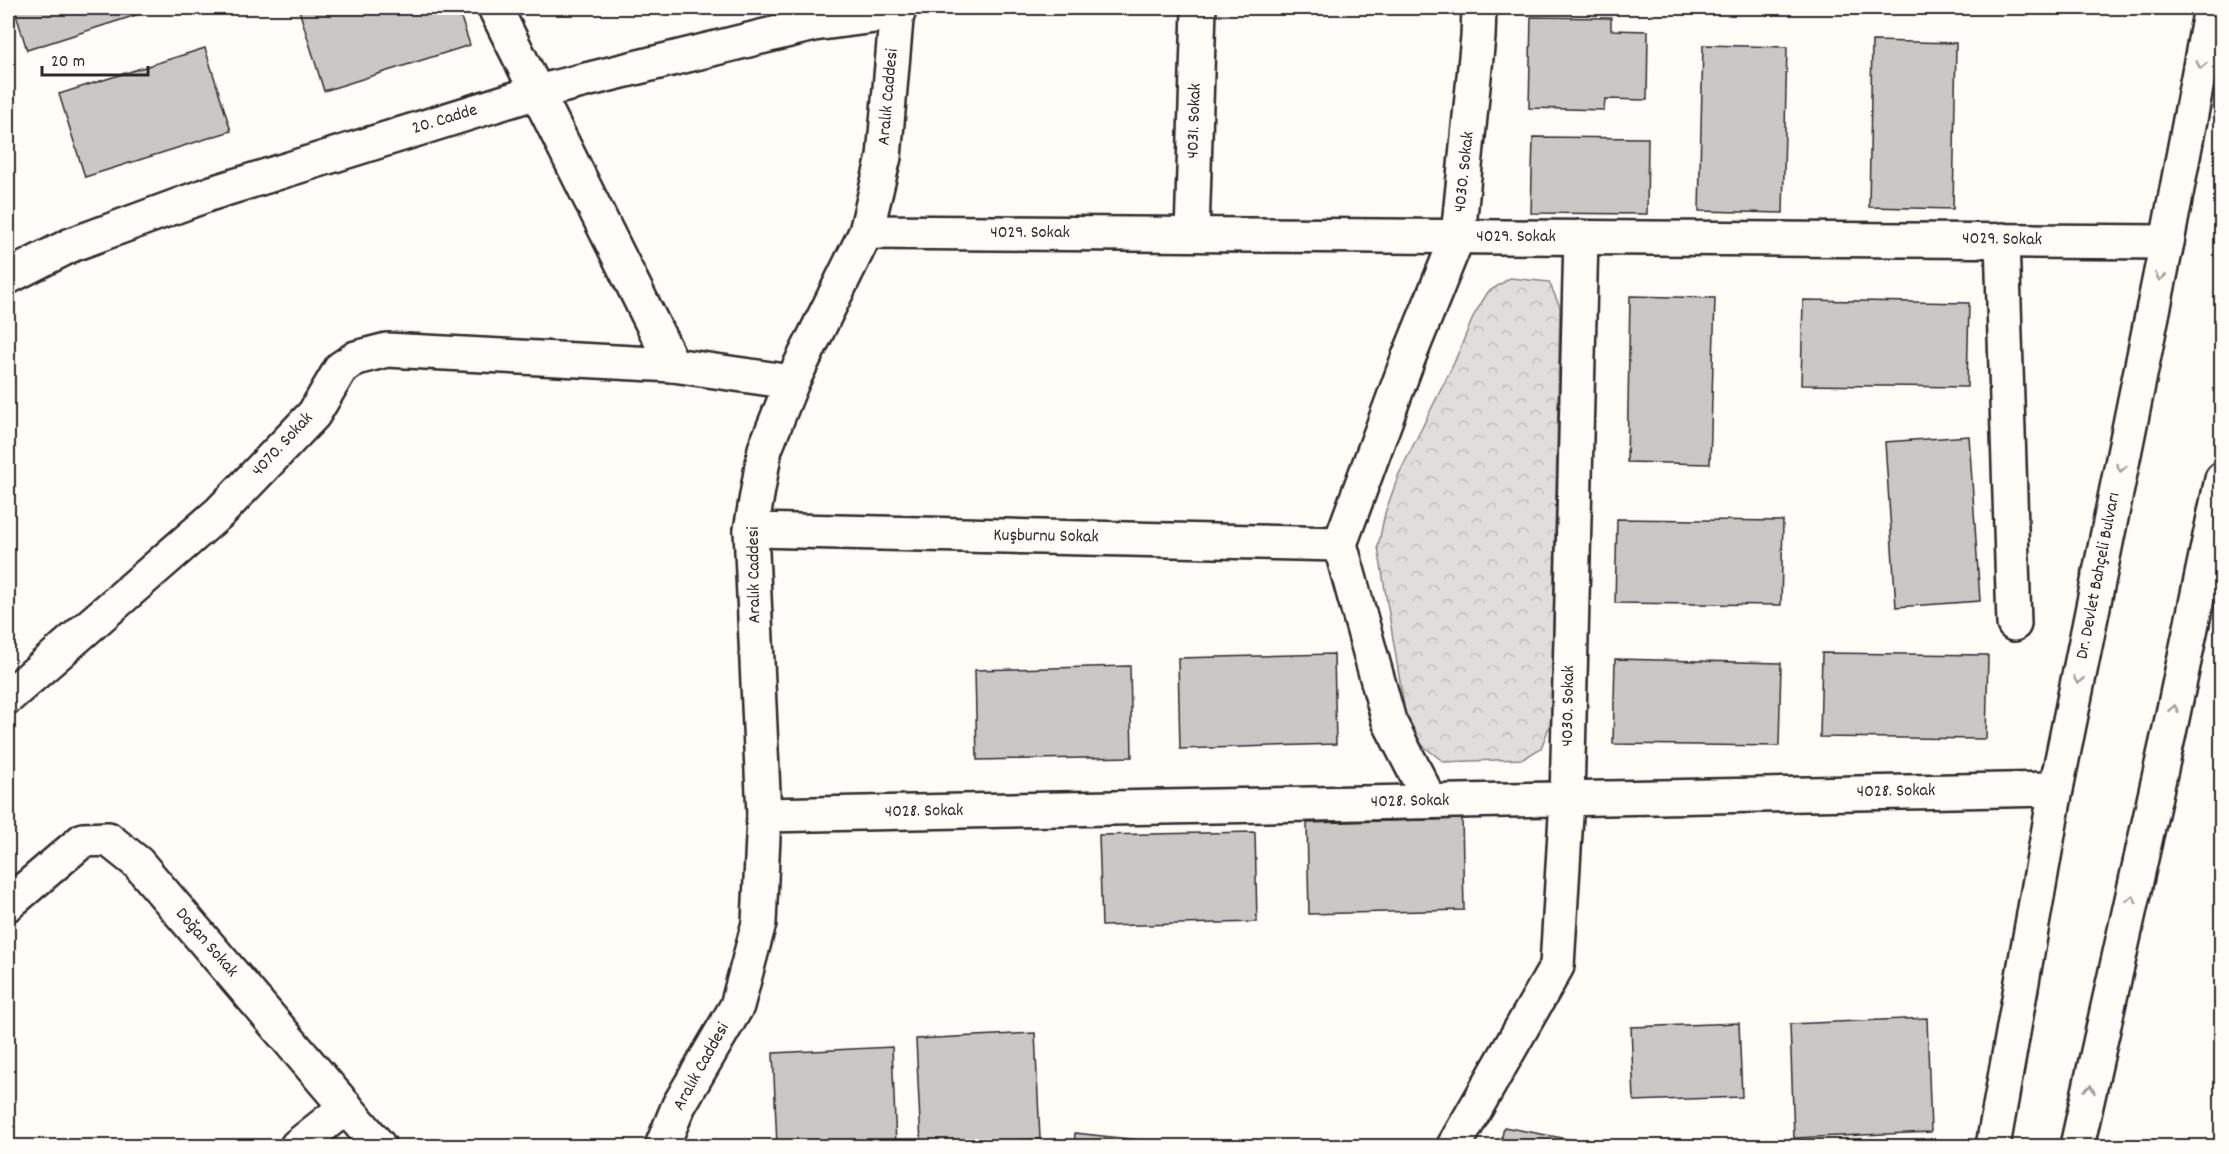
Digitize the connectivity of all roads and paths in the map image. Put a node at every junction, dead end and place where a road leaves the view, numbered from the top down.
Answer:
1 (495, 8) edge
2 (1199, 8) edge
3 (1479, 8) edge
4 (2211, 8) edge
5 (897, 10) edge
6 (537, 92) junction
7 (866, 232) junction
8 (1192, 234) junction
9 (1458, 236) junction
10 (1581, 237) junction
11 (2002, 240) junction
12 (2167, 242) junction
13 (8, 277) edge
14 (673, 365) junction
15 (792, 382) junction
16 (2222, 479) edge
17 (752, 530) junction
18 (1340, 544) junction
19 (2014, 624) dead end
20 (8, 697) edge
21 (2056, 789) junction
22 (1567, 799) junction
23 (1430, 801) junction
24 (764, 815) junction
25 (8, 904) edge
26 (346, 1107) junction
27 (297, 1146) edge
28 (379, 1146) edge
29 (662, 1146) edge
30 (1454, 1146) edge
31 (1994, 1146) edge
32 (2077, 1146) edge

1 - 6 street
2 - 8 street, 4031. Sokak
3 - 9 street, 4030. Sokak
4 -> 12 street, Dr. Devlet Bahçeli Bulvarı
5 - 6 street, 20. Cadde
5 - 7 street, Aralık Caddesi
6 - 13 street, 20. Cadde
6 - 14 street
7 - 8 street, 4029. Sokak
7 - 15 street, Aralık Caddesi
8 - 9 street, 4029. Sokak
9 - 10 street, 4029. Sokak
9 - 18 street, 4030. Sokak
10 - 11 street, 4029. Sokak
10 - 22 street, 4030. Sokak
11 - 12 street, 4029. Sokak
11 - 19 street
12 -> 21 street, Dr. Devlet Bahçeli Bulvarı
14 - 15 street, 4070. Sokak
14 - 20 street, 4070. Sokak
15 - 17 street, Aralık Caddesi
32 -> 16 street
17 - 18 street, Kuşburnu Sokak
17 - 24 street, Aralık Caddesi
18 - 23 street
21 - 22 street, 4028. Sokak
21 - 31 street, Dr. Devlet Bahçeli Bulvarı
22 - 23 street, 4028. Sokak
22 - 30 street, 4030. Sokak
23 - 24 street, 4028. Sokak
24 - 29 street, Aralık Caddesi
25 - 26 street, Doğan Sokak
26 - 27 street
26 - 28 street, Doğan Sokak

